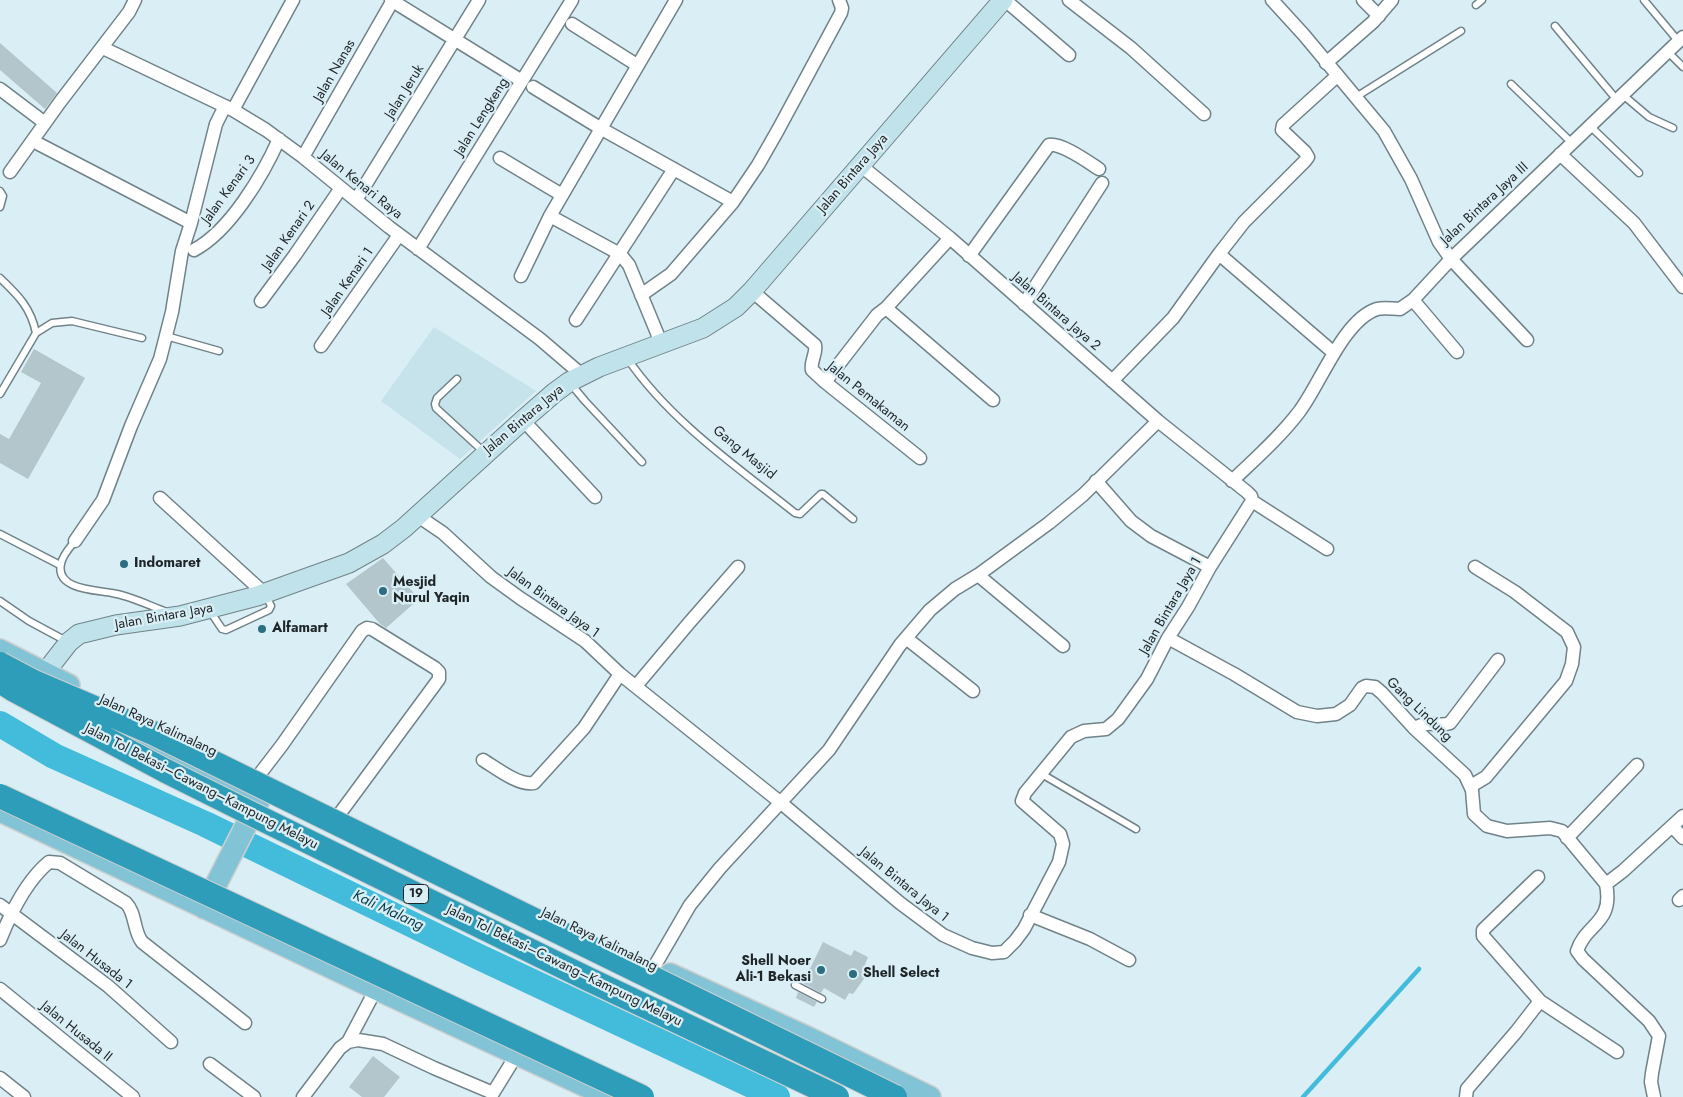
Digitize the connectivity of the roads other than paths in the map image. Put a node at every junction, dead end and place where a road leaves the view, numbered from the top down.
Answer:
1 (135, 0) edge
2 (293, 0) edge
3 (392, 0) edge
4 (479, 0) edge
5 (572, 0) edge
6 (676, 0) edge
7 (839, 0) edge
8 (1004, 0) edge
9 (1069, 0) edge
10 (1272, 0) edge
11 (1363, 0) edge
12 (1392, 0) edge
13 (1482, 0) edge
14 (1644, 0) edge
15 (1476, 5) dead end
16 (1378, 16) junction
17 (572, 24) dead end
18 (1555, 26) dead end
19 (1461, 31) dead end
20 (455, 39) junction
21 (1681, 40) edge
22 (103, 48) junction
23 (1668, 52) junction
24 (1069, 55) dead end
25 (1326, 63) junction
26 (637, 65) junction
27 (1683, 67) edge
28 (1337, 76) junction
29 (528, 84) junction
30 (1511, 84) dead end
31 (0, 89) edge
32 (1620, 97) junction
33 (1355, 98) junction
34 (229, 108) junction
35 (1204, 114) dead end
36 (45, 123) junction
37 (1590, 126) junction
38 (600, 128) junction
39 (1673, 128) dead end
40 (280, 139) junction
41 (33, 141) junction
42 (1572, 143) junction
43 (1560, 154) junction
44 (303, 157) junction
45 (500, 158) dead end
46 (860, 165) junction
47 (674, 168) junction
48 (1099, 169) dead end
49 (10, 172) dead end
50 (1640, 173) dead end
51 (1102, 183) dead end
52 (341, 188) junction
53 (0, 192) edge
54 (562, 195) junction
55 (356, 200) junction
56 (733, 202) junction
57 (0, 206) edge
58 (550, 216) junction
59 (191, 224) junction
60 (399, 235) junction
61 (950, 238) junction
62 (418, 249) junction
63 (194, 250) dead end
64 (620, 254) junction
65 (1219, 254) junction
66 (969, 256) junction
67 (1450, 259) junction
68 (521, 276) dead end
69 (0, 278) edge
70 (1683, 287) edge
71 (752, 291) junction
72 (641, 295) junction
73 (1412, 300) junction
74 (261, 301) dead end
75 (1024, 304) junction
76 (886, 308) junction
77 (576, 320) dead end
78 (36, 333) junction
79 (166, 336) junction
80 (142, 338) dead end
81 (1527, 340) dead end
82 (660, 345) junction
83 (321, 346) dead end
84 (220, 352) dead end
85 (1457, 352) dead end
86 (1334, 353) junction
87 (626, 357) junction
88 (576, 378) junction
89 (457, 379) dead end
90 (1112, 381) junction
91 (825, 382) junction
92 (0, 394) edge
93 (993, 400) dead end
94 (523, 420) junction
95 (1158, 421) junction
96 (485, 453) junction
97 (920, 458) dead end
98 (642, 462) dead end
99 (1096, 481) junction
100 (1232, 481) junction
101 (595, 497) dead end
102 (160, 498) dead end
103 (1252, 501) junction
104 (418, 516) junction
105 (853, 519) dead end
106 (0, 534) edge
107 (75, 541) joint
108 (1327, 549) dead end
109 (60, 565) junction
110 (738, 567) dead end
111 (1210, 567) junction
112 (1475, 567) dead end
113 (978, 575) junction
114 (265, 594) junction
115 (0, 602) edge
116 (180, 616) junction
117 (906, 638) junction
118 (1168, 638) junction
119 (69, 642) junction
120 (1063, 646) dead end
121 (0, 650) edge
122 (1498, 660) dead end
123 (0, 664) edge
124 (44, 674) junction
125 (620, 674) junction
126 (0, 680) edge
127 (636, 686) junction
128 (973, 691) dead end
129 (1414, 728) junction
130 (483, 760) dead end
131 (1636, 765) dead end
132 (1040, 774) junction
133 (264, 778) junction
134 (1471, 786) junction
135 (0, 796) edge
136 (780, 802) junction
137 (254, 810) junction
138 (0, 811) edge
139 (338, 816) junction
140 (1683, 816) edge
141 (1672, 826) junction
142 (1136, 829) dead end
143 (1568, 838) junction
144 (1683, 838) edge
145 (1538, 877) dead end
146 (1606, 884) junction
147 (0, 904) edge
148 (204, 908) junction
149 (11, 912) junction
150 (1030, 915) junction
151 (0, 940) edge
152 (1129, 960) dead end
153 (654, 967) junction
154 (795, 985) dead end
155 (376, 989) junction
156 (0, 990) edge
157 (822, 999) dead end
158 (1540, 1001) junction
159 (245, 1024) dead end
160 (171, 1042) dead end
161 (348, 1042) junction
162 (1617, 1052) dead end
163 (517, 1054) junction
164 (210, 1064) dead end
165 (0, 1078) edge
166 (492, 1095) edge
167 (24, 1097) edge
168 (133, 1097) edge
169 (254, 1097) edge
170 (303, 1097) edge
171 (609, 1097) edge
172 (642, 1097) edge
173 (837, 1097) edge
174 (895, 1097) edge
175 (930, 1097) edge
176 (1466, 1097) edge
177 (1654, 1097) edge

1 - 22 street
2 - 34 street
3 - 20 street
3 - 44 street, Jalan Nanas
4 - 20 street, Jalan Jeruk
5 - 29 street, Jalan Lengkeng
6 - 26 street
7 - 56 street
8 - 24 street
8 - 46 street, Jalan Bintara Jaya
9 - 35 street
10 - 25 street, Jalan Bintara Jaya III
11 - 16 street
12 - 16 street
13 - 15 lane
14 - 21 lane
16 - 25 street
17 - 26 street
18 - 32 lane
19 - 33 lane
20 - 29 street
20 - 55 street, Jalan Jeruk
21 - 23 street, Jalan Bintara Jaya III
22 - 34 street, Jalan Kenari Raya
22 - 36 street
23 - 27 lane
23 - 32 street, Jalan Bintara Jaya III
25 - 28 street, Jalan Bintara Jaya III
26 - 38 street
28 - 33 street, Jalan Bintara Jaya III
28 - 65 street
29 - 38 street
29 - 62 street, Jalan Lengkeng
30 - 42 lane
31 - 36 street
32 - 37 street, Jalan Bintara Jaya III
32 - 39 lane
33 - 67 street, Jalan Bintara Jaya III
34 - 40 street, Jalan Kenari Raya
34 - 59 street
36 - 41 street
37 - 42 street, Jalan Bintara Jaya III
37 - 50 lane
38 - 47 street
38 - 54 street
40 - 44 street, Jalan Kenari Raya
40 - 63 street, Jalan Kenari 3
41 - 49 street
41 - 59 street
42 - 43 street, Jalan Bintara Jaya III
43 - 67 street, Jalan Bintara Jaya III
43 - 70 street
44 - 52 street, Jalan Kenari Raya
45 - 54 street
46 - 61 street, Jalan Bintara Jaya 2
46 - 71 street, Jalan Bintara Jaya
47 - 56 street
47 - 64 street
48 - 66 street
51 - 75 street
52 - 55 street, Jalan Kenari Raya
52 - 74 street, Jalan Kenari 2
53 - 57 lane
54 - 58 street
55 - 60 street, Jalan Kenari Raya
56 - 72 street
58 - 64 street
58 - 68 street
59 - 79 street
60 - 62 street, Jalan Kenari Raya
60 - 83 street, Jalan Kenari 1
61 - 66 street, Jalan Bintara Jaya 2
61 - 76 street
62 - 88 street, Jalan Kenari Raya
64 - 72 street
64 - 77 street
65 - 86 street
65 - 90 street
66 - 75 street, Jalan Bintara Jaya 2
67 - 73 street
67 - 81 street
69 - 78 lane
71 - 82 street, Jalan Bintara Jaya
71 - 91 street, Jalan Pemakaman
72 - 82 street
73 - 85 street
73 - 86 street
75 - 90 street, Jalan Bintara Jaya 2
76 - 91 street
76 - 93 street
78 - 80 lane
78 - 92 lane
79 - 84 lane
79 - 107 street
82 - 87 street, Jalan Bintara Jaya
86 - 100 street
87 - 88 street, Jalan Bintara Jaya
87 - 105 lane, Gang Masjid
88 - 94 street, Jalan Bintara Jaya
88 - 98 lane
89 - 96 lane
90 - 95 street, Jalan Bintara Jaya 2
91 - 97 street, Jalan Pemakaman
94 - 96 street, Jalan Bintara Jaya
94 - 101 street
95 - 99 street
95 - 100 street, Jalan Bintara Jaya 2
96 - 104 street, Jalan Bintara Jaya
99 - 111 street
99 - 113 street
100 - 103 street
102 - 114 street
103 - 108 street
103 - 111 street, Jalan Bintara Jaya 1
104 - 114 street, Jalan Bintara Jaya
104 - 125 street, Jalan Bintara Jaya 1
106 - 109 lane
107 - 109 lane
109 - 116 lane
110 - 127 street
111 - 118 street, Jalan Bintara Jaya 1
112 - 134 street
113 - 117 street
113 - 120 street
114 - 116 street, Jalan Bintara Jaya
115 - 119 lane
116 - 119 street, Jalan Bintara Jaya
117 - 128 street
117 - 136 street
118 - 129 street, Gang Lindung
118 - 132 street, Jalan Bintara Jaya 1
119 - 124 street, Jalan Bintara Jaya
121 - 124 main road, Jalan Raya Kalimalang
122 - 129 street
123 - 174 highway, bridge
124 - 133 main road, Jalan Raya Kalimalang
124 - 137 main road, Jalan Raya Kalimalang
125 - 127 street, Jalan Bintara Jaya 1
125 - 130 street
126 - 173 highway, Jalan Tol Bekasi–Cawang–Kampung Melayu / 19, bridge
127 - 136 street, Jalan Bintara Jaya 1
129 - 134 street, Gang Lindung
131 - 143 street
132 - 142 lane
132 - 150 street, Jalan Bintara Jaya 1
133 - 137 main road
133 - 139 main road, Jalan Raya Kalimalang
133 - 139 street
134 - 143 street
135 - 172 highway, bridge
136 - 150 street, Jalan Bintara Jaya 1
136 - 153 street
137 - 148 main road
138 - 148 main road
139 - 153 main road, Jalan Raya Kalimalang
140 - 141 street
141 - 144 street
141 - 146 street
143 - 146 street
145 - 158 street
146 - 177 street
147 - 149 street, Jalan Husada 1
148 - 155 main road
149 - 151 street
149 - 159 street
149 - 160 street, Jalan Husada 1
150 - 152 street
153 - 175 main road, Jalan Raya Kalimalang
154 - 157 lane
155 - 161 street
155 - 163 main road
156 - 168 street, Jalan Husada II
158 - 162 street
158 - 176 street
161 - 166 street
161 - 170 street
163 - 166 street
163 - 171 main road
164 - 169 street
165 - 167 street

